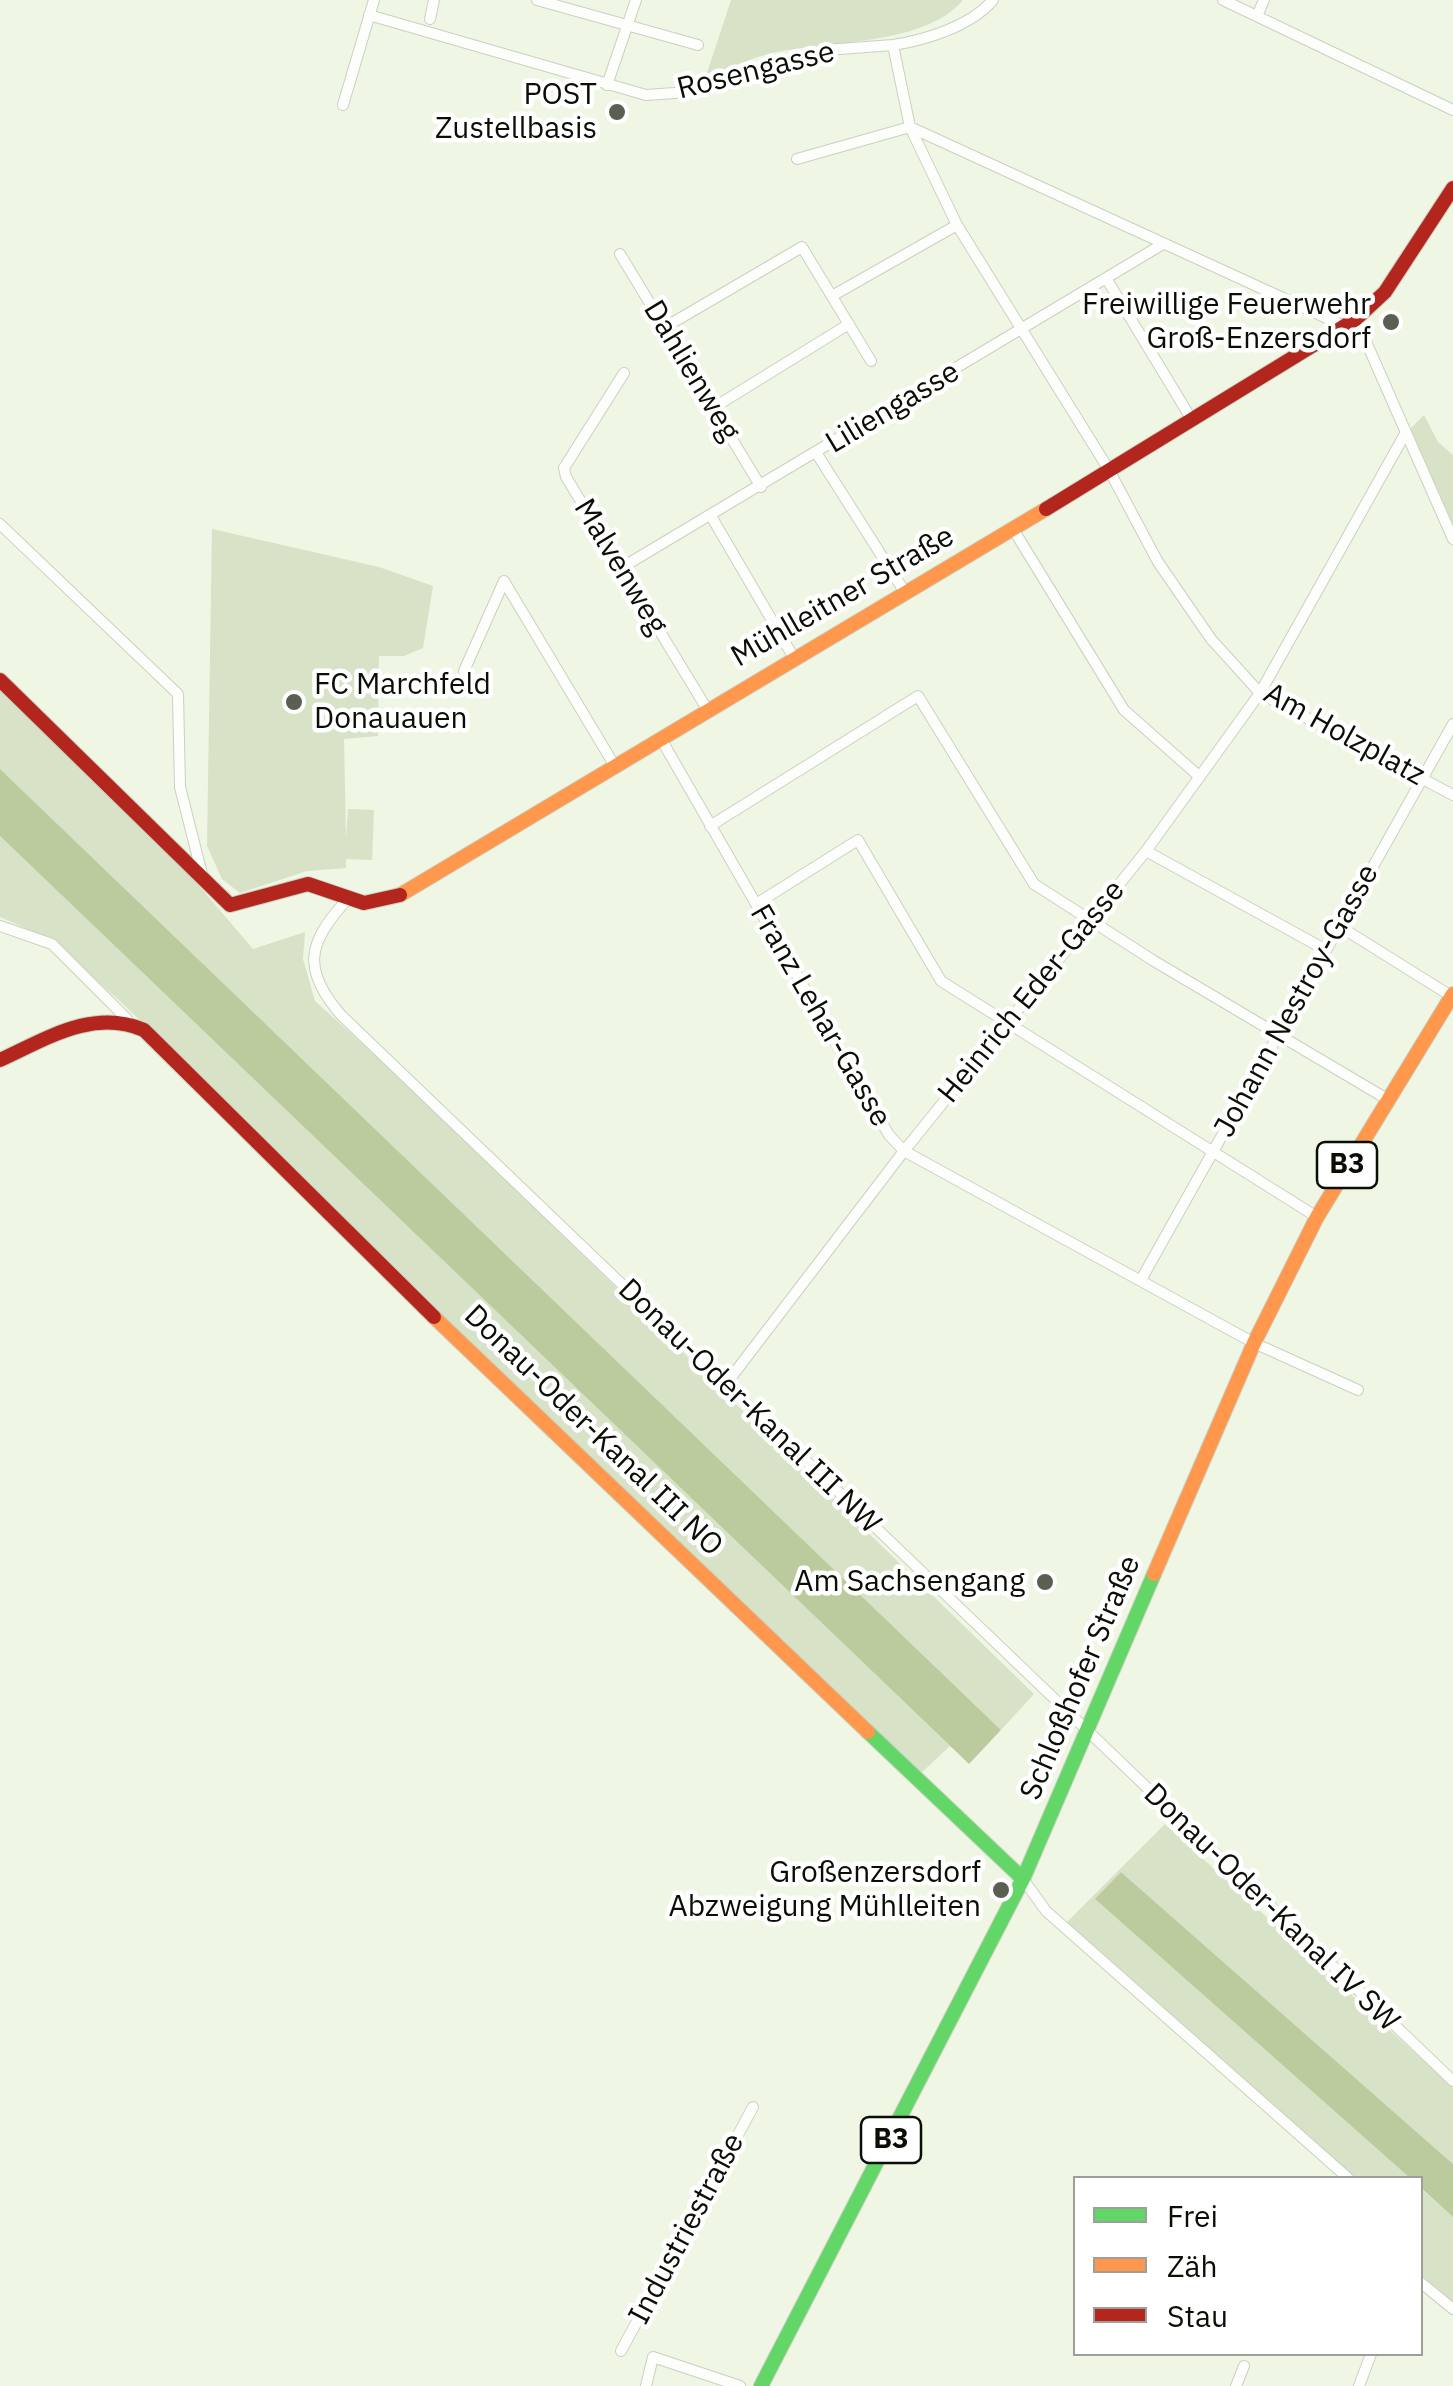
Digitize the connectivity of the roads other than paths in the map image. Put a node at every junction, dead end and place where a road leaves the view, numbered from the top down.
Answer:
1 (374, 0) edge
2 (434, 0) edge
3 (538, 0) edge
4 (636, 0) edge
5 (993, 0) edge
6 (1224, 0) edge
7 (1264, 0) edge
8 (369, 15) junction
9 (1257, 16) junction
10 (430, 19) dead end
11 (626, 25) junction
12 (698, 45) dead end
13 (893, 45) junction
14 (606, 85) junction
15 (343, 105) dead end
16 (1453, 110) edge
17 (910, 128) junction
18 (797, 160) dead end
19 (1453, 188) edge
20 (958, 225) junction
21 (1162, 244) junction
22 (620, 254) dead end
23 (1106, 278) junction
24 (832, 296) junction
25 (1350, 322) junction
26 (849, 324) junction
27 (666, 326) junction
28 (1021, 331) junction
29 (871, 362) dead end
30 (624, 372) dead end
31 (714, 408) junction
32 (1192, 420) junction
33 (1405, 434) junction
34 (817, 454) junction
35 (1109, 470) junction
36 (761, 487) junction
37 (711, 516) junction
38 (0, 524) edge
39 (1012, 529) junction
40 (1453, 539) edge
41 (621, 568) junction
42 (906, 594) junction
43 (794, 658) junction
44 (464, 671) dead end
45 (0, 680) edge
46 (1260, 692) junction
47 (706, 709) junction
48 (1453, 724) edge
49 (660, 739) junction
50 (616, 768) junction
51 (1200, 777) junction
52 (1422, 778) junction
53 (1453, 795) edge
54 (710, 826) junction
55 (1146, 851) junction
56 (205, 884) junction
57 (346, 901) junction
58 (756, 904) junction
59 (1088, 921) junction
60 (0, 926) edge
61 (1339, 926) junction
62 (1326, 950) junction
63 (1452, 995) edge
64 (127, 1020) junction
65 (1006, 1024) junction
66 (1281, 1036) junction
67 (0, 1060) edge
68 (1387, 1098) junction
69 (1213, 1151) junction
70 (904, 1152) junction
71 (1317, 1217) junction
72 (1142, 1278) junction
73 (1254, 1343) junction
74 (726, 1384) junction
75 (1358, 1390) dead end
76 (1088, 1735) junction
77 (1023, 1880) junction
78 (1453, 2082) edge
79 (752, 2107) dead end
80 (1346, 2176) edge
81 (1423, 2284) edge
82 (1453, 2309) edge
83 (621, 2351) dead end
84 (1371, 2356) edge
85 (1244, 2366) dead end
86 (646, 2386) edge
87 (740, 2386) edge
88 (761, 2386) edge
89 (1236, 2386) edge
90 (1359, 2386) edge

1 - 8 street
2 - 10 street
3 - 11 street
4 - 11 street
5 - 13 street, Rosengasse
6 - 9 street
7 - 9 street
8 - 14 street, Rosengasse
8 - 15 street
9 - 16 street
11 - 12 street
11 - 14 street
13 - 14 street, Rosengasse
13 - 17 street
17 - 18 street
17 - 20 street, Am Holzplatz
17 - 21 street
19 - 25 street, Mühlleitner Straße
20 - 24 street
20 - 28 street, Am Holzplatz
21 - 23 street, Liliengasse
21 - 25 street
22 - 27 street, Dahlienweg
23 - 28 street, Liliengasse
23 - 32 street
24 - 26 street
24 - 27 street
25 - 32 street, Mühlleitner Straße
25 - 33 street
26 - 29 street
26 - 31 street
27 - 31 street, Dahlienweg
28 - 34 street, Liliengasse
28 - 35 street, Am Holzplatz
30 - 41 street, Malvenweg
31 - 36 street, Dahlienweg
32 - 35 street, Mühlleitner Straße
33 - 40 street
33 - 46 street, Heinrich Eder-Gasse
34 - 36 street, Liliengasse
34 - 42 street
35 - 39 street, Mühlleitner Straße
35 - 46 street, Am Holzplatz
36 - 37 street, Liliengasse
37 - 41 street, Liliengasse
37 - 43 street
38 - 56 street
39 - 42 street, Mühlleitner Straße
39 - 51 street
41 - 47 street, Malvenweg
42 - 43 street, Mühlleitner Straße
43 - 47 street, Mühlleitner Straße
44 - 50 street
45 - 56 street
46 - 51 street, Heinrich Eder-Gasse
46 - 52 street, Am Holzplatz
47 - 49 street, Mühlleitner Straße
48 - 52 street, Johann Nestroy-Gasse
49 - 50 street, Mühlleitner Straße
49 - 54 street, Franz Lehar-Gasse
50 - 57 street, Mühlleitner Straße
51 - 55 street, Heinrich Eder-Gasse
52 - 53 street, Am Holzplatz
52 - 61 street, Johann Nestroy-Gasse
54 - 58 street, Franz Lehar-Gasse
54 - 59 street
55 - 59 street, Heinrich Eder-Gasse
55 - 62 street
56 - 57 street, Mühlleitner Straße
57 - 74 street, Donau-Oder-Kanal III NW
58 - 65 street
58 - 70 street, Franz Lehar-Gasse
59 - 65 street, Heinrich Eder-Gasse
59 - 66 street
60 - 64 street
61 - 62 street, Johann Nestroy-Gasse
61 - 63 street
62 - 66 street, Johann Nestroy-Gasse
63 - 68 street, Schloßhofer Straße / B3
64 - 67 street
64 - 77 street, Donau-Oder-Kanal III NO
65 - 69 street
65 - 70 street, Heinrich Eder-Gasse
66 - 68 street
66 - 69 street, Johann Nestroy-Gasse
68 - 71 street, Schloßhofer Straße / B3
69 - 71 street
69 - 72 street, Johann Nestroy-Gasse
70 - 72 street, Franz Lehar-Gasse
70 - 74 street, Heinrich Eder-Gasse
71 - 73 street, Schloßhofer Straße / B3
72 - 73 street, Franz Lehar-Gasse
73 - 75 street, Franz Lehar-Gasse
73 - 76 street, Schloßhofer Straße / B3
74 - 76 street, Donau-Oder-Kanal III NW
76 - 77 street, Schloßhofer Straße / B3
76 - 78 street, Donau-Oder-Kanal IV SW
77 - 80 street
77 - 88 street, Schloßhofer Straße / B3
79 - 83 street, Industriestraße
81 - 82 street
84 - 90 street
85 - 89 street
86 - 87 street, Industriestraße

